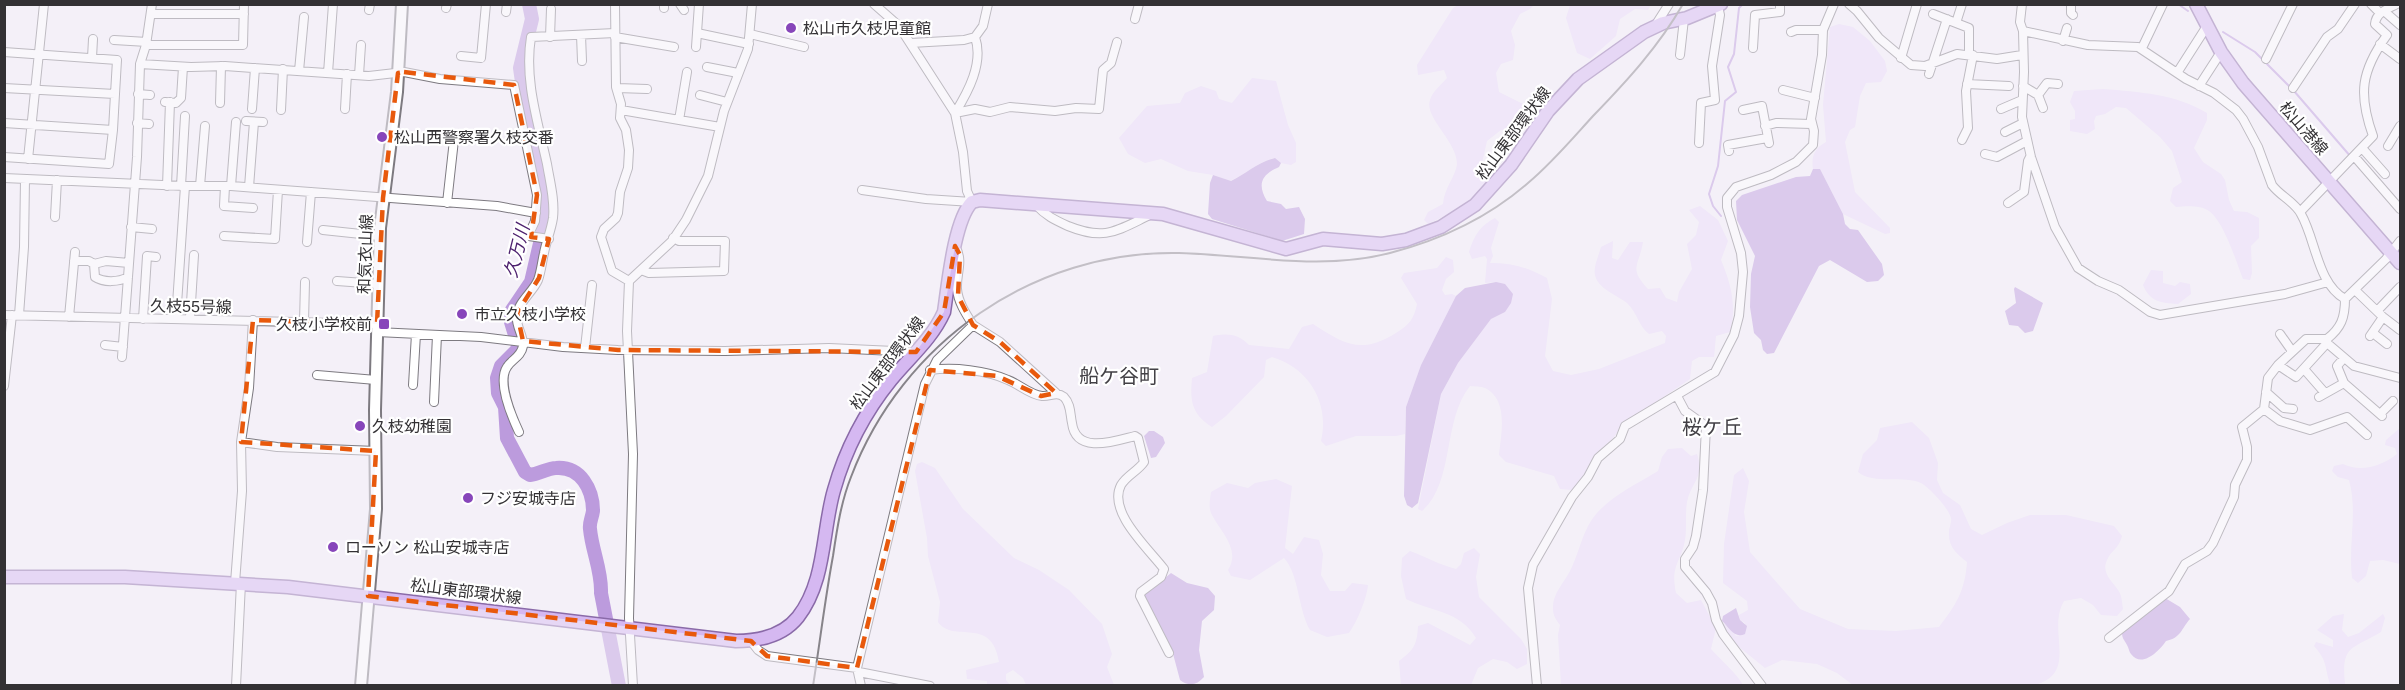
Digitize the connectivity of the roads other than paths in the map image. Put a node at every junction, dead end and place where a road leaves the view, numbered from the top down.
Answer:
1 (44, 4) edge
2 (152, 4) edge
3 (244, 4) edge
4 (333, 4) edge
5 (402, 4) edge
6 (486, 4) edge
7 (615, 4) edge
8 (699, 4) edge
9 (752, 4) edge
10 (874, 4) edge
11 (988, 4) edge
12 (1139, 4) edge
13 (1669, 4) edge
14 (1780, 4) edge
15 (1834, 4) edge
16 (1849, 4) edge
17 (1917, 4) edge
18 (1962, 4) edge
19 (2022, 4) edge
20 (2071, 4) edge
21 (2163, 4) edge
22 (2196, 4) edge
23 (2293, 4) edge
24 (2355, 4) edge
25 (2371, 4) edge
26 (2397, 4) edge
27 (1720, 5) edge
28 (551, 9) dead end
29 (2382, 12) junction
30 (151, 14) junction
31 (244, 14) junction
32 (1933, 14) dead end
33 (2073, 15) dead end
34 (304, 17) dead end
35 (1135, 19) dead end
36 (1684, 19) junction
37 (1947, 19) junction
38 (1956, 23) junction
39 (2400, 24) edge
40 (2207, 26) junction
41 (1654, 27) junction
42 (2067, 28) dead end
43 (1823, 30) junction
44 (2023, 31) junction
45 (1791, 32) dead end
46 (697, 33) junction
47 (750, 34) junction
48 (581, 35) junction
49 (615, 35) junction
50 (550, 37) junction
51 (975, 37) junction
52 (93, 39) dead end
53 (114, 40) dead end
54 (2064, 40) junction
55 (1118, 42) dead end
56 (911, 43) junction
57 (146, 44) junction
58 (748, 44) junction
59 (1756, 44) dead end
60 (2380, 44) junction
61 (361, 45) dead end
62 (674, 47) dead end
63 (696, 47) dead end
64 (804, 47) dead end
65 (2142, 48) junction
66 (4, 52) edge
67 (2221, 52) junction
68 (39, 54) junction
69 (1680, 55) dead end
70 (1971, 55) junction
71 (2022, 55) junction
72 (461, 56) dead end
73 (92, 58) junction
74 (1901, 58) junction
75 (2266, 59) dead end
76 (2400, 59) edge
77 (582, 61) dead end
78 (1933, 62) junction
79 (140, 64) junction
80 (221, 66) junction
81 (183, 67) junction
82 (707, 67) dead end
83 (255, 68) junction
84 (283, 69) junction
85 (300, 71) junction
86 (687, 72) dead end
87 (328, 73) junction
88 (398, 73) junction
89 (2176, 73) junction
90 (347, 74) junction
91 (738, 74) junction
92 (1929, 74) dead end
93 (359, 75) junction
94 (1967, 84) junction
95 (2058, 84) dead end
96 (2009, 86) dead end
97 (2023, 86) junction
98 (2199, 86) junction
99 (4, 88) edge
100 (617, 88) junction
101 (2293, 88) dead end
102 (647, 89) dead end
103 (36, 90) junction
104 (1783, 90) dead end
105 (116, 94) junction
106 (138, 94) junction
107 (150, 95) dead end
108 (700, 95) dead end
109 (2038, 95) junction
110 (1815, 98) junction
111 (2022, 100) junction
112 (220, 102) dead end
113 (727, 102) junction
114 (2043, 108) dead end
115 (252, 109) dead end
116 (345, 109) dead end
117 (2001, 109) dead end
118 (281, 110) dead end
119 (621, 110) junction
120 (1743, 110) dead end
121 (955, 113) junction
122 (185, 116) dead end
123 (679, 120) junction
124 (236, 122) dead end
125 (263, 122) dead end
126 (4, 123) edge
127 (137, 123) junction
128 (2023, 123) junction
129 (32, 124) junction
130 (149, 124) dead end
131 (1811, 124) junction
132 (205, 126) dead end
133 (1765, 126) junction
134 (2400, 126) edge
135 (720, 127) junction
136 (113, 130) junction
137 (2005, 132) dead end
138 (454, 140) dead end
139 (1962, 140) dead end
140 (2027, 141) junction
141 (1700, 144) dead end
142 (2388, 146) dead end
143 (2362, 148) junction
144 (1729, 151) dead end
145 (1985, 154) dead end
146 (2354, 156) junction
147 (4, 157) edge
148 (2031, 157) junction
149 (28, 159) junction
150 (2385, 174) dead end
151 (4, 178) edge
152 (25, 178) junction
153 (57, 180) junction
154 (2330, 182) junction
155 (135, 184) junction
156 (167, 186) junction
157 (183, 186) junction
158 (200, 186) junction
159 (228, 186) junction
160 (249, 187) junction
161 (278, 190) junction
162 (862, 190) dead end
163 (311, 192) junction
164 (383, 198) junction
165 (447, 202) junction
166 (972, 202) junction
167 (2008, 203) dead end
168 (1036, 205) junction
169 (2400, 209) edge
170 (247, 210) dead end
171 (2300, 212) junction
172 (536, 213) junction
173 (1154, 213) junction
174 (55, 217) dead end
175 (256, 226) dead end
176 (131, 227) junction
177 (152, 229) dead end
178 (323, 230) dead end
179 (224, 236) dead end
180 (380, 236) junction
181 (256, 237) junction
182 (673, 238) junction
183 (548, 239) junction
184 (2400, 241) edge
185 (306, 242) dead end
186 (955, 246) junction
187 (75, 252) dead end
188 (2391, 253) junction
189 (194, 255) dead end
190 (156, 257) dead end
191 (74, 261) junction
192 (129, 263) junction
193 (2400, 263) edge
194 (94, 264) junction
195 (641, 270) junction
196 (128, 277) junction
197 (337, 281) dead end
198 (629, 281) junction
199 (305, 282) dead end
200 (2328, 282) junction
201 (378, 284) junction
202 (592, 285) dead end
203 (2400, 289) edge
204 (2355, 290) junction
205 (2345, 299) junction
206 (2380, 314) junction
207 (12, 315) edge
208 (69, 317) junction
209 (125, 318) junction
210 (143, 319) junction
211 (176, 319) junction
212 (190, 319) junction
213 (253, 320) junction
214 (303, 322) junction
215 (974, 325) junction
216 (377, 328) junction
217 (2400, 330) edge
218 (416, 334) junction
219 (2280, 334) dead end
220 (437, 335) junction
221 (519, 340) junction
222 (2327, 341) junction
223 (2387, 344) dead end
224 (105, 345) dead end
225 (123, 347) junction
226 (585, 348) junction
227 (628, 349) junction
228 (2292, 351) junction
229 (916, 352) junction
230 (122, 357) dead end
231 (2344, 358) junction
232 (2277, 365) junction
233 (2304, 369) junction
234 (930, 370) junction
235 (317, 375) dead end
236 (2400, 378) edge
237 (376, 380) junction
238 (2344, 383) junction
239 (413, 385) dead end
240 (4, 386) edge
241 (2266, 392) junction
242 (1056, 393) junction
243 (1677, 396) junction
244 (2393, 401) dead end
245 (432, 402) dead end
246 (2264, 409) junction
247 (2293, 409) dead end
248 (519, 432) dead end
249 (2367, 435) dead end
250 (241, 442) junction
251 (376, 451) junction
252 (4, 577) edge
253 (238, 583) junction
254 (368, 596) junction
255 (627, 628) junction
256 (2109, 638) dead end
257 (751, 641) junction
258 (1169, 653) dead end
259 (858, 670) junction
260 (236, 686) edge
261 (361, 686) edge
262 (633, 686) edge
263 (861, 686) edge
264 (930, 686) edge
265 (1537, 686) edge
266 (1762, 686) edge

1 - 68 street
2 - 30 street
3 - 31 street
4 - 87 street
5 - 88 main road, 和気衣山線
6 - 72 street
7 - 49 street
8 - 46 street
9 - 47 street
10 - 56 street
11 - 51 street
12 - 35 street
13 - 41 street
14 - 59 street
15 - 43 street
16 - 74 street
17 - 74 street
18 - 38 street
19 - 44 street
20 - 33 street
21 - 65 street
22 - 40 main road, 松山港線
23 - 75 street
24 - 101 street
25 - 29 street
26 - 29 street
27 - 36 main road, 松山東部環状線
27 - 141 street
28 - 50 street
29 - 39 street
29 - 60 street
30 - 31 street
30 - 57 street
31 - 57 street
32 - 37 street
34 - 85 street
36 - 41 main road, 松山東部環状線
36 - 69 street
37 - 38 street
37 - 78 street
38 - 70 street
40 - 67 main road, 松山港線
40 - 89 street
41 - 173 main road, 松山東部環状線
42 - 54 street
43 - 45 street
43 - 110 street
44 - 54 street
44 - 71 street
46 - 58 street
46 - 63 street
47 - 58 street
47 - 64 street
48 - 49 street
48 - 50 street
48 - 77 street
49 - 62 street
49 - 100 street
50 - 183 street
51 - 56 street
51 - 121 street
52 - 73 street
53 - 57 street
54 - 65 street
55 - 121 street
56 - 121 street
57 - 79 street
58 - 91 street
60 - 76 street
60 - 143 street
61 - 93 street
65 - 89 street
66 - 68 street
67 - 98 street
67 - 154 main road, 松山港線
68 - 73 street
68 - 103 street
70 - 71 street
70 - 78 street
70 - 94 street
71 - 97 street
73 - 105 street
74 - 78 street
78 - 92 street
79 - 81 street
79 - 106 street
80 - 81 street
80 - 83 street
80 - 112 street
81 - 156 street
82 - 91 street
83 - 84 street
83 - 115 street
84 - 85 street
84 - 118 street
85 - 87 street
86 - 123 street
87 - 90 street
88 - 93 street
88 - 164 main road, 和気衣山線
88 - 172 street
89 - 98 street
90 - 93 street
90 - 116 street
91 - 113 street
94 - 96 street
94 - 139 street
95 - 109 street
97 - 109 street
97 - 111 street
98 - 171 street
99 - 103 street
100 - 102 street
100 - 119 street
103 - 105 street
103 - 129 street
104 - 110 street
105 - 136 street
106 - 107 street
106 - 127 street
108 - 113 street
109 - 114 street
110 - 131 street
111 - 117 street
111 - 128 street
113 - 135 street
119 - 123 street
119 - 198 street
120 - 133 street
121 - 166 street
122 - 157 street
123 - 135 street
124 - 159 street
125 - 160 street
126 - 129 street
127 - 130 street
127 - 155 street
128 - 137 street
128 - 140 street
129 - 136 street
129 - 149 street
131 - 133 street
131 - 243 street
132 - 158 street
133 - 144 street
134 - 142 street
135 - 182 street
136 - 149 street
138 - 165 street
140 - 145 street
140 - 148 street
143 - 146 street
143 - 150 street
146 - 154 street
146 - 169 street
147 - 149 street
148 - 167 street
148 - 200 street
151 - 152 street
152 - 153 street
152 - 207 street
153 - 155 street
153 - 174 street
154 - 171 street
154 - 188 main road, 松山港線
155 - 156 street
155 - 176 street
156 - 157 street
157 - 158 street
157 - 211 street
158 - 159 street
159 - 160 street
159 - 170 street
160 - 161 street
161 - 163 street
161 - 181 street
162 - 166 street
163 - 164 street
163 - 185 street
164 - 165 street
164 - 180 main road, 和気衣山線
165 - 172 street
166 - 168 main road, 松山東部環状線
166 - 186 main road, 松山東部環状線
168 - 173 main road, 松山東部環状線
168 - 173 street
171 - 200 street
172 - 183 street
175 - 181 street
176 - 177 street
176 - 192 street
178 - 180 street
179 - 181 street
180 - 201 main road, 和気衣山線
182 - 195 street
182 - 195 street
183 - 221 street
184 - 188 street
186 - 215 street
186 - 229 main road, 松山東部環状線
187 - 191 street
188 - 193 main road, 松山港線
188 - 204 street
189 - 212 street
190 - 210 street
191 - 194 street
191 - 208 street
192 - 194 street
192 - 196 street
194 - 196 street
195 - 198 street
196 - 209 street
197 - 201 street
198 - 227 street
199 - 214 street
200 - 205 street
201 - 216 main road, 和気衣山線
202 - 226 street
203 - 206 street
204 - 205 street
204 - 206 street
205 - 222 street
206 - 217 street
206 - 223 street
207 - 208 street, 久枝55号線
207 - 240 street
208 - 209 street, 久枝55号線
209 - 210 street, 久枝55号線
209 - 225 street
210 - 211 street, 久枝55号線
211 - 212 street, 久枝55号線
212 - 213 street, 久枝55号線
213 - 214 street, 久枝55号線
213 - 250 street
214 - 216 street, 久枝55号線
215 - 234 street
215 - 242 street
216 - 218 street, 久枝55号線
216 - 237 main road, 和気衣山線
218 - 220 street, 久枝55号線
218 - 239 street
219 - 228 street
220 - 221 street, 久枝55号線
220 - 245 street
221 - 226 street, 久枝55号線
221 - 248 street
222 - 228 street
222 - 231 street
222 - 233 street
224 - 225 street
225 - 230 street
226 - 227 street, 久枝55号線
227 - 229 street, 久枝55号線
227 - 255 street
228 - 232 street
229 - 257 main road, 松山東部環状線
231 - 236 street
231 - 238 street
232 - 233 street
232 - 241 street
233 - 238 street
234 - 242 street
234 - 259 street
235 - 237 street
237 - 251 main road, 和気衣山線
238 - 244 street
241 - 246 street
241 - 247 street
242 - 258 street
243 - 265 street
243 - 266 street
246 - 249 street
246 - 256 street
250 - 251 street
250 - 253 street
251 - 254 main road, 和気衣山線
252 - 253 main road, 松山東部環状線
253 - 254 main road, 松山東部環状線
253 - 260 street
254 - 255 main road, 松山東部環状線
254 - 261 main road, 和気衣山線
255 - 257 main road, 松山東部環状線
255 - 262 street
257 - 259 street
259 - 263 street
259 - 264 street

